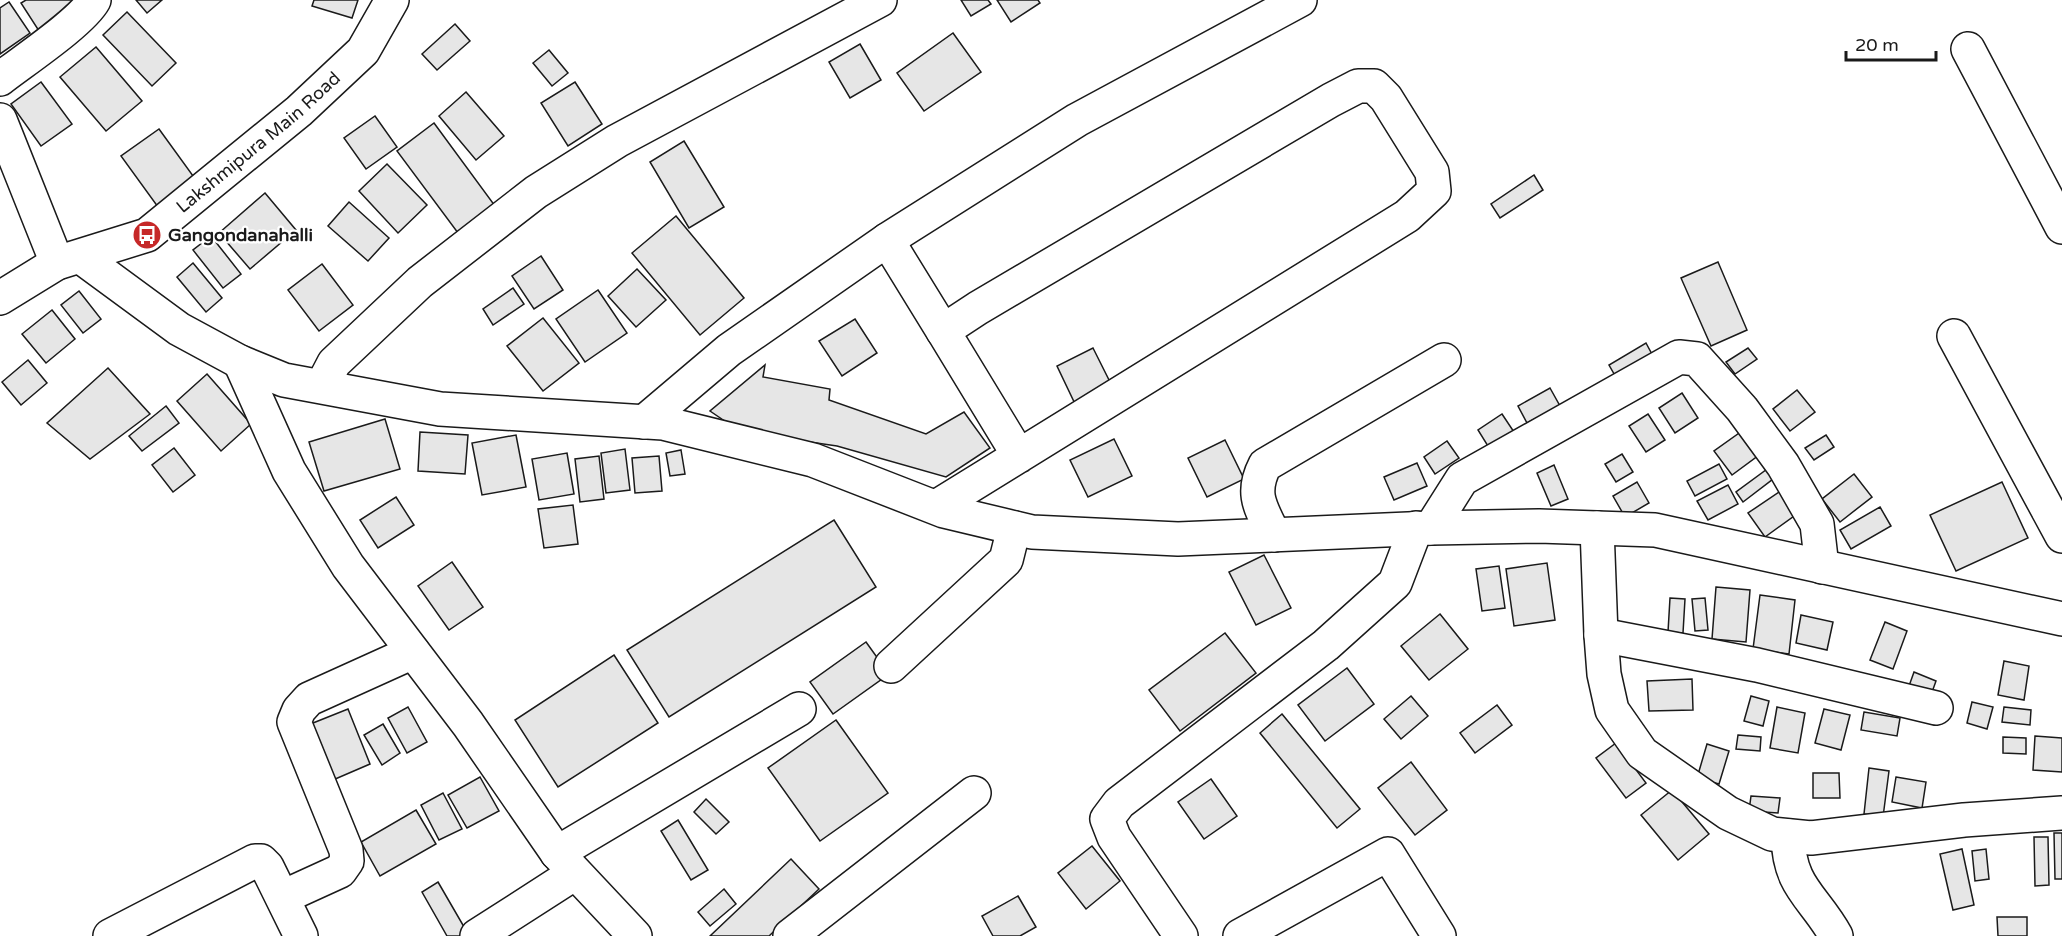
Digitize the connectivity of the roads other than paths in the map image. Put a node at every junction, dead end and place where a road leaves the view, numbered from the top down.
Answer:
1 (94, 0) edge
2 (392, 0) edge
3 (880, 0) edge
4 (1299, 0) edge
5 (1968, 49) dead end
6 (0, 79) edge
7 (0, 120) edge
8 (2062, 227) edge
9 (887, 240) junction
10 (69, 260) junction
11 (0, 298) edge
12 (943, 330) junction
13 (1954, 336) dead end
14 (1444, 360) dead end
15 (240, 362) junction
16 (322, 386) junction
17 (644, 422) junction
18 (1019, 456) junction
19 (936, 507) junction
20 (1014, 528) junction
21 (1424, 528) junction
22 (1597, 528) junction
23 (1274, 535) junction
24 (2062, 536) edge
25 (1822, 567) junction
26 (2062, 619) edge
27 (1601, 634) junction
28 (413, 652) junction
29 (891, 666) dead end
30 (1936, 708) dead end
31 (799, 710) dead end
32 (974, 793) dead end
33 (2062, 813) edge
34 (1788, 836) junction
35 (566, 863) junction
36 (283, 897) junction
37 (110, 936) edge
38 (301, 936) edge
39 (477, 936) edge
40 (635, 936) edge
41 (790, 936) edge
42 (1181, 936) edge
43 (1240, 936) edge
44 (1439, 936) edge
45 (1836, 936) edge

1 - 6 street
2 - 10 street, Lakshmipura Main Road
3 - 16 street
4 - 9 street
5 - 8 street
7 - 10 street
9 - 12 street
9 - 17 street
10 - 11 street, Lakshmipura Main Road
10 - 15 street
12 - 18 street
12 - 18 street
13 - 24 street
14 - 23 street
15 - 16 street
15 - 28 street
16 - 17 street
17 - 19 street
18 - 19 street
19 - 20 street
20 - 23 street
20 - 29 street
21 - 22 street
21 - 23 street
21 - 25 street
21 - 42 street
22 - 25 street
22 - 27 street
25 - 26 street
27 - 30 street
27 - 34 street
28 - 35 street
28 - 36 street
31 - 35 street
32 - 41 street
33 - 34 street
34 - 45 street
35 - 39 street
35 - 40 street
36 - 37 street
36 - 38 street
43 - 44 street

